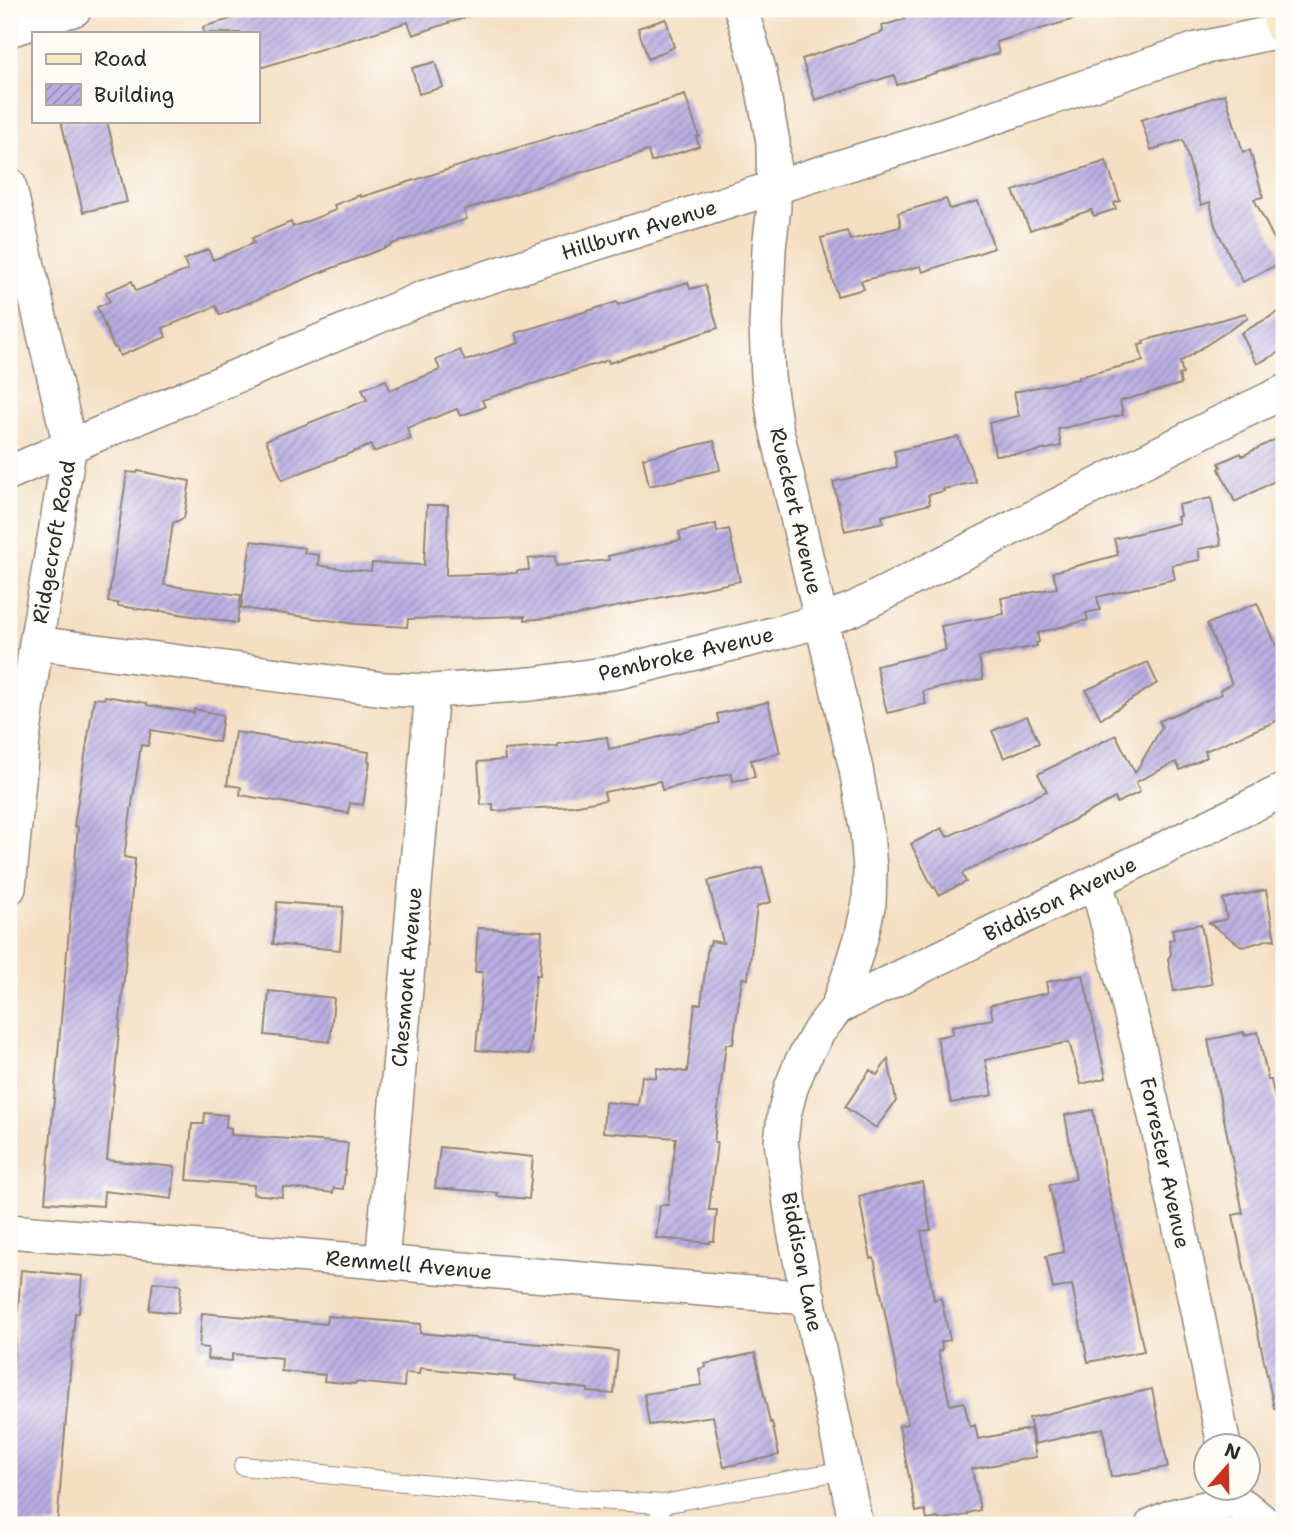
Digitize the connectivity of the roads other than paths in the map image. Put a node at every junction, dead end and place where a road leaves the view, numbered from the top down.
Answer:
1 (75, 9) edge
2 (741, 9) edge
3 (1280, 9) edge
4 (1284, 28) edge
5 (9, 30) edge
6 (9, 184) edge
7 (774, 187) junction
8 (1284, 392) edge
9 (71, 446) junction
10 (9, 473) edge
11 (820, 621) junction
12 (36, 643) junction
13 (432, 691) junction
14 (1284, 790) edge
15 (1096, 882) junction
16 (9, 888) edge
17 (836, 1008) junction
18 (9, 1231) edge
19 (382, 1263) junction
20 (809, 1298) junction
21 (1221, 1432) edge
22 (243, 1466) dead end
23 (845, 1470) junction
24 (1214, 1502) edge
25 (1240, 1502) edge
26 (663, 1504) junction
27 (656, 1525) edge
28 (856, 1525) edge
29 (1152, 1525) edge
30 (1266, 1525) edge

1 - 5 street
2 - 7 street, Rueckert Avenue
3 - 4 main road
4 - 7 street, Hillburn Avenue
6 - 9 street
7 - 9 street, Hillburn Avenue
7 - 11 street, Rueckert Avenue
8 - 11 street, Pembroke Avenue
9 - 10 street, Hillburn Avenue
9 - 12 street, Ridgecroft Road
11 - 13 street, Pembroke Avenue
11 - 17 street, Rueckert Avenue
12 - 13 street, Pembroke Avenue
12 - 16 street, Ridgecroft Road
13 - 19 street, Chesmont Avenue
14 - 15 street, Biddison Avenue
15 - 17 street, Biddison Avenue
15 - 21 street, Forrester Avenue
17 - 20 street, Biddison Lane
18 - 19 street, Remmell Avenue
19 - 20 street, Remmell Avenue
20 - 23 street, Biddison Lane
22 - 26 lane
23 - 26 lane
23 - 28 street, Biddison Lane
24 - 29 street
25 - 30 street
26 - 27 lane

